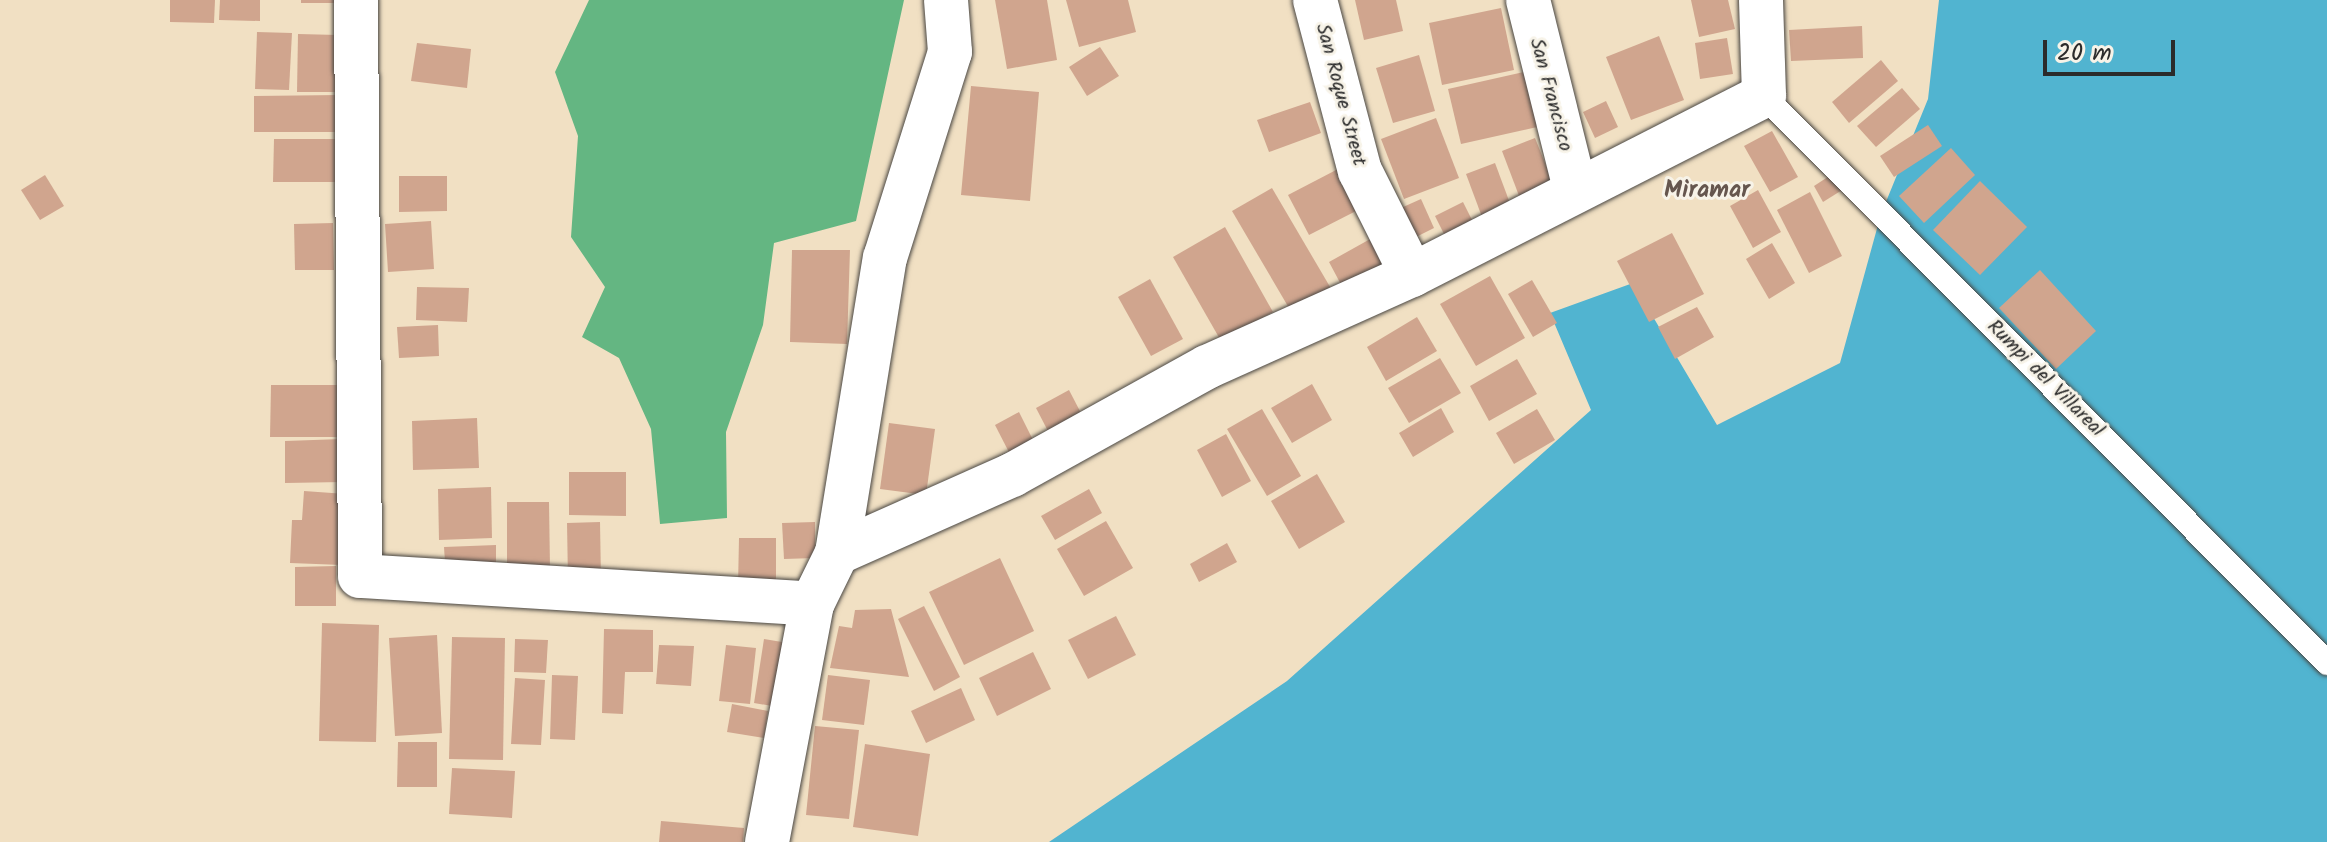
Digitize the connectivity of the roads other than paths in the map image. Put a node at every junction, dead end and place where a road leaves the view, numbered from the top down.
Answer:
1 (356, 0) edge
2 (946, 0) edge
3 (1315, 0) edge
4 (1528, 0) edge
5 (1761, 0) edge
6 (1764, 96) junction
7 (1575, 189) junction
8 (1412, 275) junction
9 (837, 553) junction
10 (812, 604) junction
11 (2327, 663) edge
12 (767, 842) edge

1 - 10 street
2 - 9 street
3 - 8 street, San Roque Street
4 - 7 street, San Francisco
5 - 6 street
6 - 7 street
6 - 11 lane, Rumpi del Villareal
7 - 8 street
8 - 9 street
9 - 10 street
10 - 12 street

